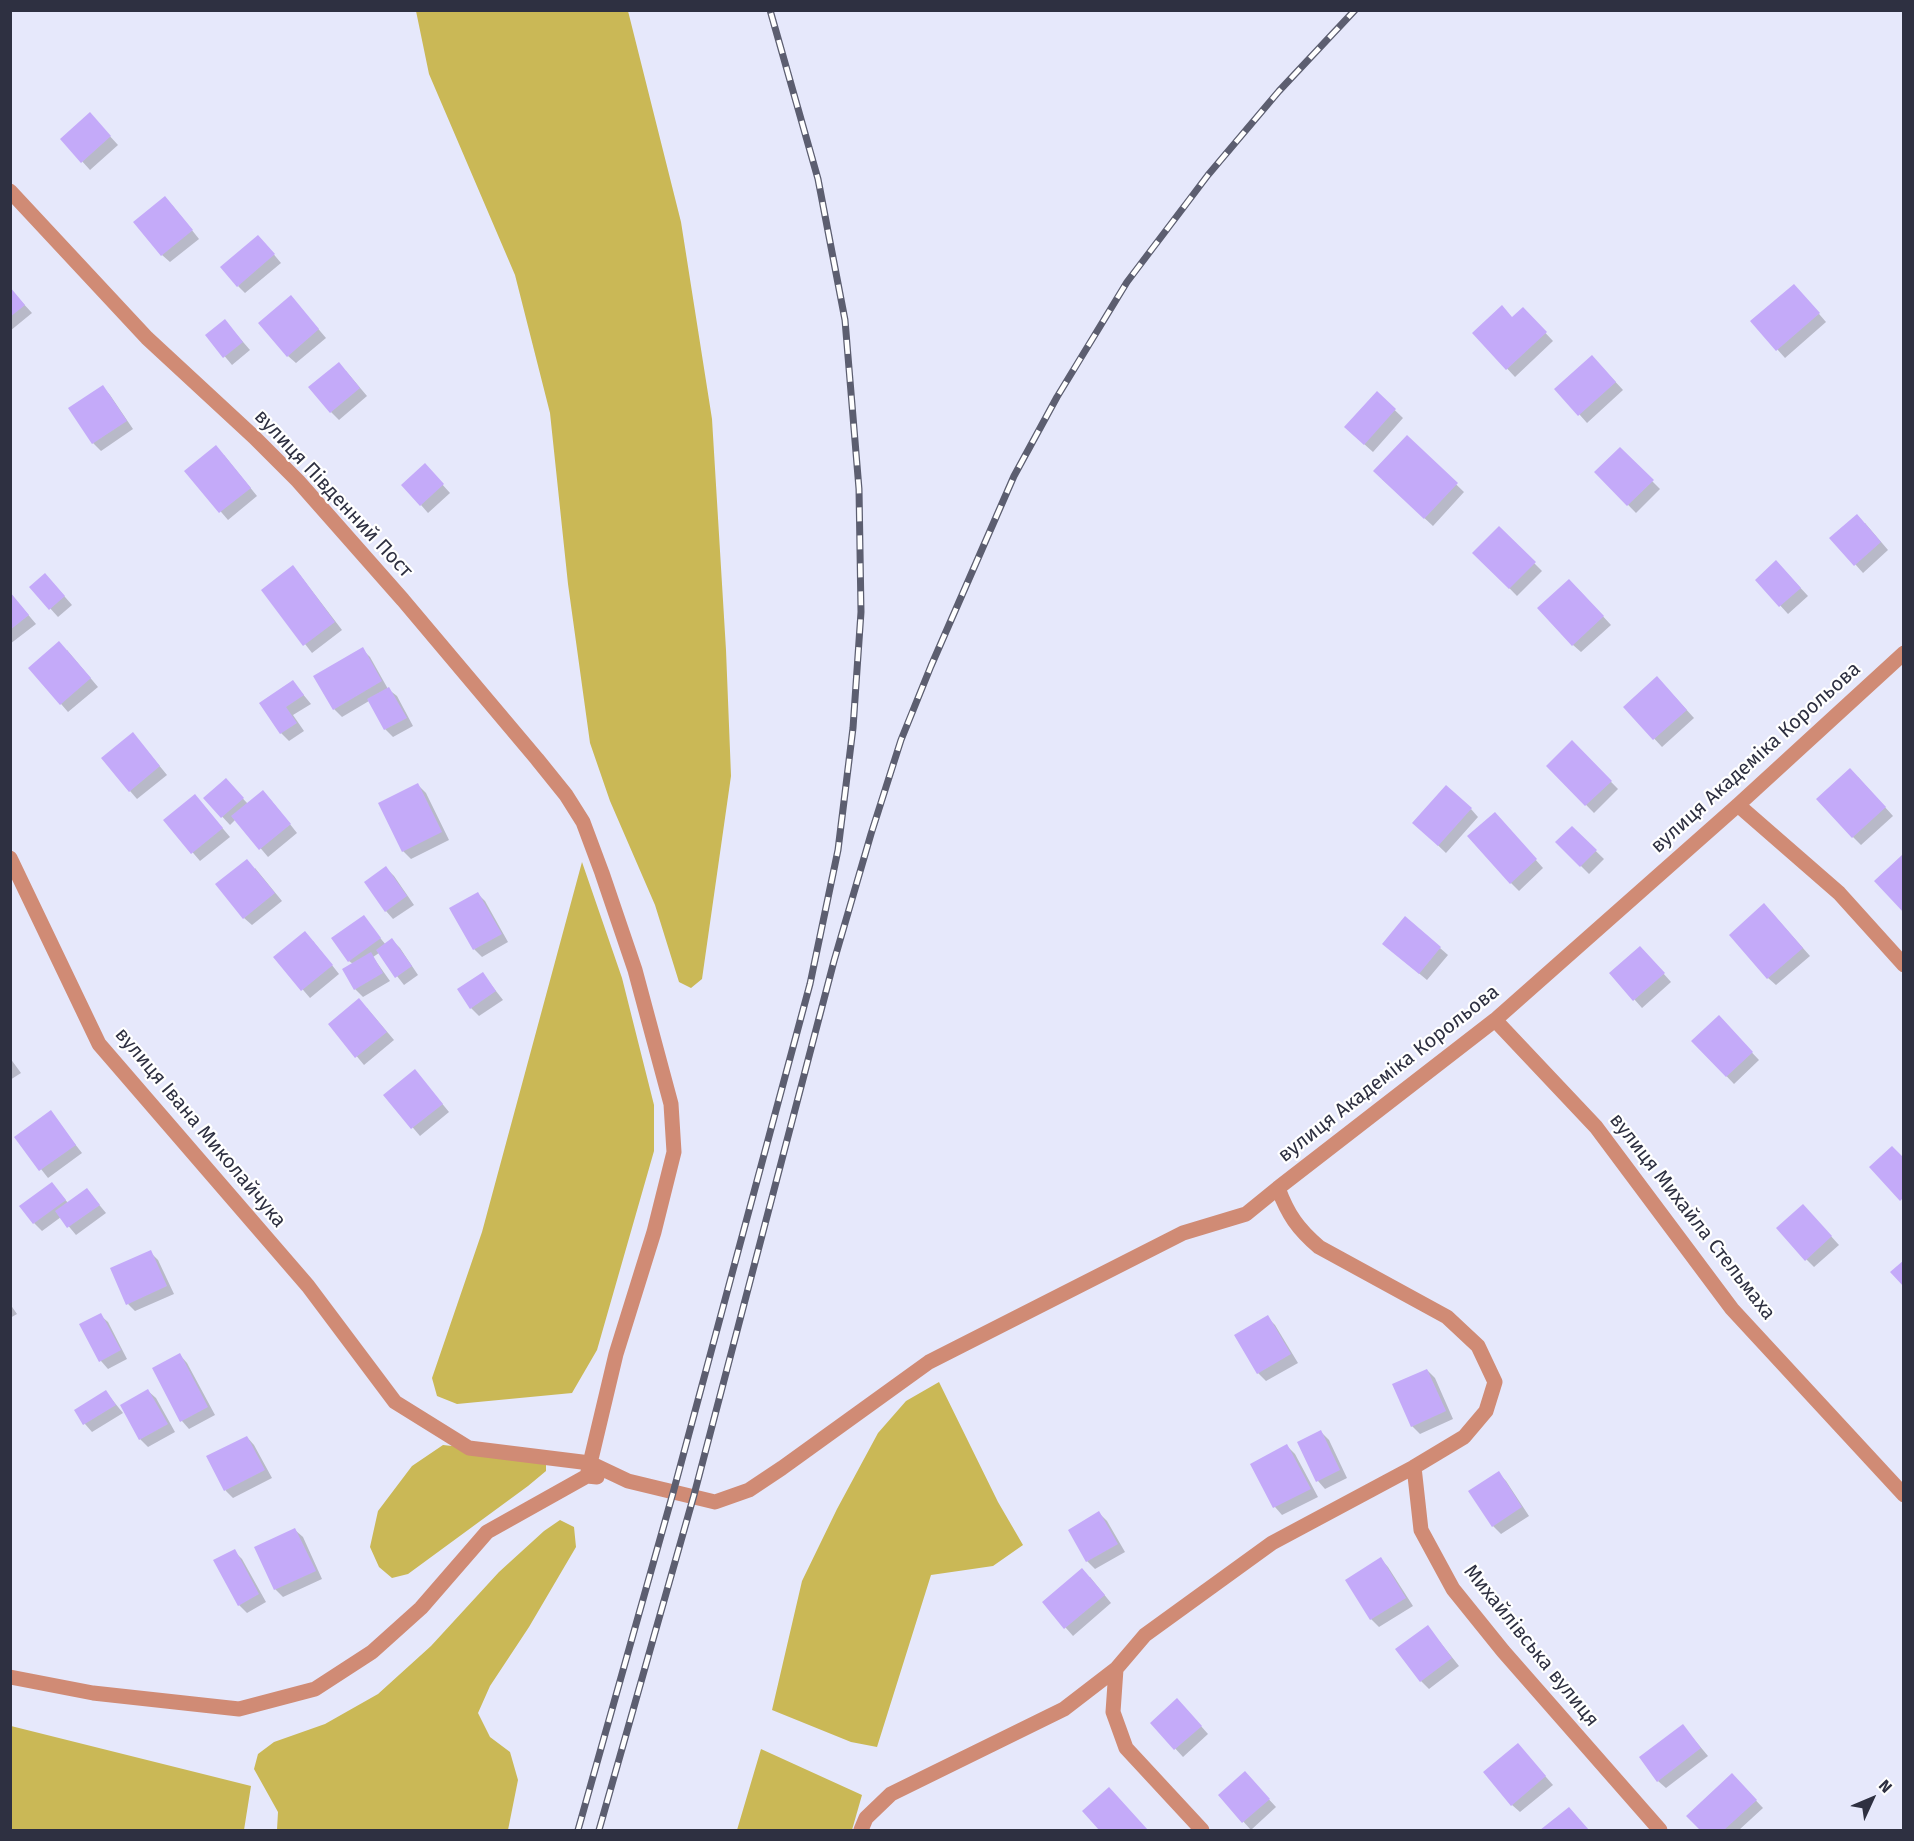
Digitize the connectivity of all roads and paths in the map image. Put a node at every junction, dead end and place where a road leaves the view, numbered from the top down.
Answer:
1 (10, 191) edge
2 (1904, 653) edge
3 (1738, 805) junction
4 (10, 858) edge
5 (1904, 965) edge
6 (1495, 1020) junction
7 (1278, 1188) junction
8 (1414, 1467) junction
9 (588, 1469) junction
10 (1904, 1495) edge
11 (1116, 1669) junction
12 (10, 1677) edge
13 (861, 1830) edge
14 (1202, 1830) edge
15 (1660, 1830) edge

1 - 9 street, вулиця Південний Пост
2 - 3 street, вулиця Академіка Корольова
3 - 5 street
3 - 6 street, вулиця Академіка Корольова
4 - 9 street, вулиця Івана Миколайчука
6 - 7 street, вулиця Академіка Корольова
6 - 10 street, вулиця Михайла Стельмаха
7 - 8 street, вулиця Академіка Корольова
7 - 9 street
8 - 11 street, вулиця Академіка Корольова
8 - 15 street, Михайлівська вулиця
9 - 12 street
11 - 13 street, вулиця Академіка Корольова
11 - 14 street

